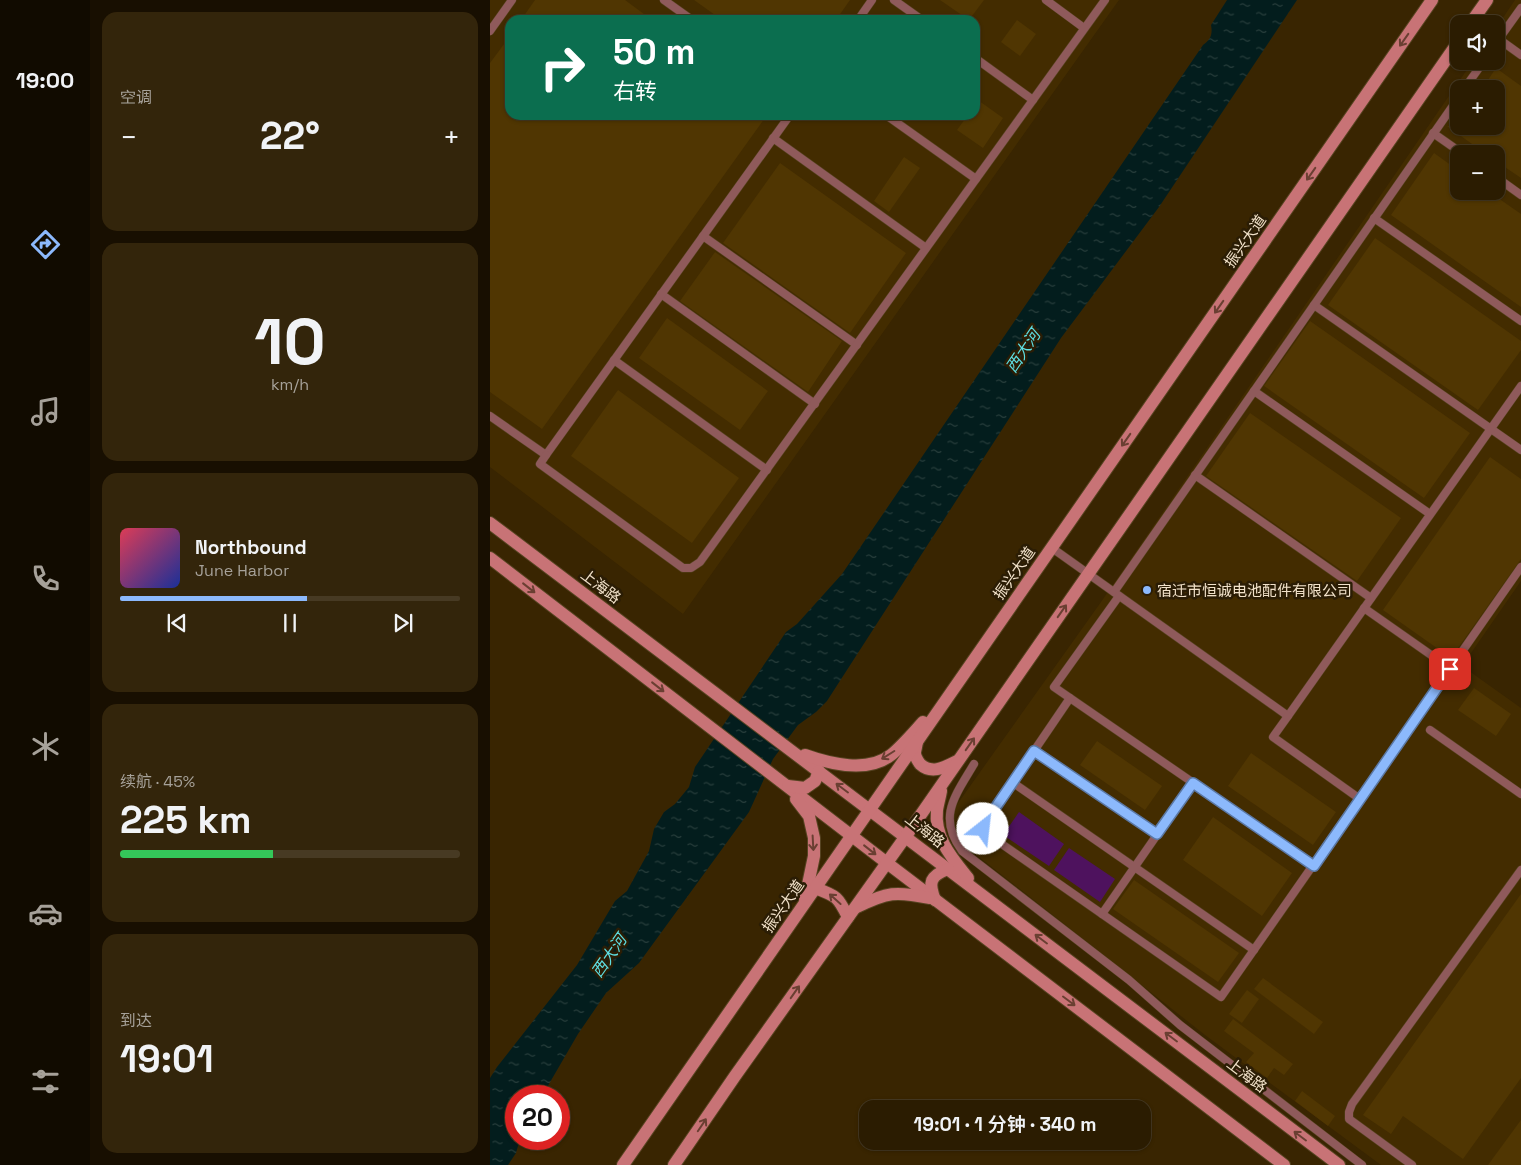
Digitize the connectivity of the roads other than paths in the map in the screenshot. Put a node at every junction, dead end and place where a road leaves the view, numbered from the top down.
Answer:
1 (512, 0) edge
2 (664, 0) edge
3 (872, 0) edge
4 (894, 0) edge
5 (1046, 0) edge
6 (1105, 0) edge
7 (1432, 0) edge
8 (1487, 0) edge
9 (1521, 8) edge
10 (685, 15) edge
11 (862, 15) edge
12 (915, 15) edge
13 (1479, 15) edge
14 (1084, 28) junction
15 (1505, 29) edge
16 (490, 31) edge
17 (1505, 45) edge
18 (1450, 54) edge
19 (1521, 55) edge
20 (980, 62) edge
21 (1033, 100) junction
22 (1450, 109) edge
23 (786, 120) edge
24 (893, 120) edge
25 (1433, 133) junction
26 (773, 138) junction
27 (1450, 145) edge
28 (976, 179) junction
29 (1505, 183) edge
30 (1521, 195) edge
31 (1374, 218) junction
32 (703, 236) junction
33 (926, 248) junction
34 (661, 294) junction
35 (1314, 305) junction
36 (1521, 321) edge
37 (857, 345) junction
38 (614, 360) junction
39 (1521, 386) edge
40 (1254, 391) junction
41 (815, 404) junction
42 (490, 416) edge
43 (1491, 429) junction
44 (1521, 450) edge
45 (546, 455) junction
46 (768, 470) junction
47 (1195, 475) junction
48 (1430, 514) junction
49 (490, 523) edge
50 (1052, 548) junction
51 (490, 558) edge
52 (1521, 567) edge
53 (1088, 574) junction
54 (1116, 594) junction
55 (1371, 598) junction
56 (1364, 608) junction
57 (1450, 669) junction
58 (948, 697) junction
59 (1070, 698) junction
60 (1288, 716) junction
61 (1430, 730) dead end
62 (917, 741) junction
63 (791, 750) junction
64 (1034, 751) junction
65 (958, 760) junction
66 (974, 764) dead end
67 (819, 771) junction
68 (1012, 782) junction
69 (943, 783) junction
70 (1193, 783) junction
71 (786, 786) junction
72 (1521, 794) edge
73 (1360, 799) junction
74 (870, 809) junction
75 (1157, 834) junction
76 (851, 836) junction
77 (906, 836) junction
78 (887, 863) junction
79 (1314, 866) junction
80 (1134, 867) junction
81 (948, 869) junction
82 (1521, 870) edge
83 (815, 888) junction
84 (981, 894) junction
85 (935, 900) junction
86 (803, 905) junction
87 (851, 913) junction
88 (1102, 914) junction
89 (1254, 950) junction
90 (623, 1165) edge
91 (674, 1165) edge
92 (1284, 1165) edge
93 (1339, 1165) edge
94 (1362, 1165) edge
95 (1412, 1165) edge

1 - 16 lane
2 - 10 lane
3 - 11 lane
4 - 12 lane
5 - 14 lane
6 - 14 lane
7 -> 50 main road, 振兴大道
8 - 13 main road
9 - 15 lane
14 - 21 lane
17 - 19 lane
18 - 53 main road
20 - 21 lane
21 - 28 lane
22 - 25 lane
23 - 26 lane
24 - 28 lane
25 - 27 lane
25 - 31 lane
26 - 32 lane
26 - 33 lane
28 - 33 lane
29 - 30 lane
31 - 35 lane
31 - 36 lane
32 - 34 lane
32 - 37 lane
33 - 37 lane
34 - 38 lane
34 - 41 lane
35 - 40 lane
35 - 43 lane
37 - 41 lane
38 - 45 lane
38 - 46 lane
39 - 43 lane
40 - 47 lane
40 - 48 lane
41 - 46 lane
42 - 45 lane
43 - 44 lane
43 - 48 lane
45 - 46 lane
47 - 54 lane
47 - 55 lane
48 - 55 lane
49 - 63 main road, 上海路
50 - 53 lane
50 - 58 main road, 振兴大道
51 -> 71 main road
52 - 57 lane
53 - 54 lane
65 -> 53 main road
54 - 59 lane
54 - 60 lane
55 - 56 lane
56 - 57 lane
56 - 60 lane
57 - 73 lane
58 - 62 main road, 振兴大道
58 -> 63 main road
59 - 64 lane
59 - 70 lane
60 - 73 lane
61 - 72 lane
62 - 65 main road
62 - 74 main road, 振兴大道
63 - 67 main road, 上海路
64 - 68 lane
64 - 75 lane
65 - 69 main road
66 - 94 lane
67 - 71 main road
74 -> 67 main road, 上海路
68 - 80 lane
68 - 88 lane
69 - 77 main road
69 - 84 main road
70 - 75 lane
70 - 79 lane
71 - 76 main road
71 -> 86 main road
73 - 79 lane
74 - 76 main road, 振兴大道
74 - 77 main road, 上海路
75 - 80 lane
76 -> 78 main road
76 - 83 main road, 振兴大道
77 - 78 main road
77 - 81 main road, 上海路
78 - 85 main road
78 - 87 main road
79 - 89 lane
80 - 88 lane
80 - 89 lane
81 - 84 main road, 上海路
81 - 85 main road
82 - 95 lane
83 - 86 main road, 振兴大道
87 -> 83 main road
93 -> 84 main road, 上海路
85 - 87 main road
85 -> 92 main road
86 - 90 main road, 振兴大道
91 -> 87 main road
88 - 89 lane

